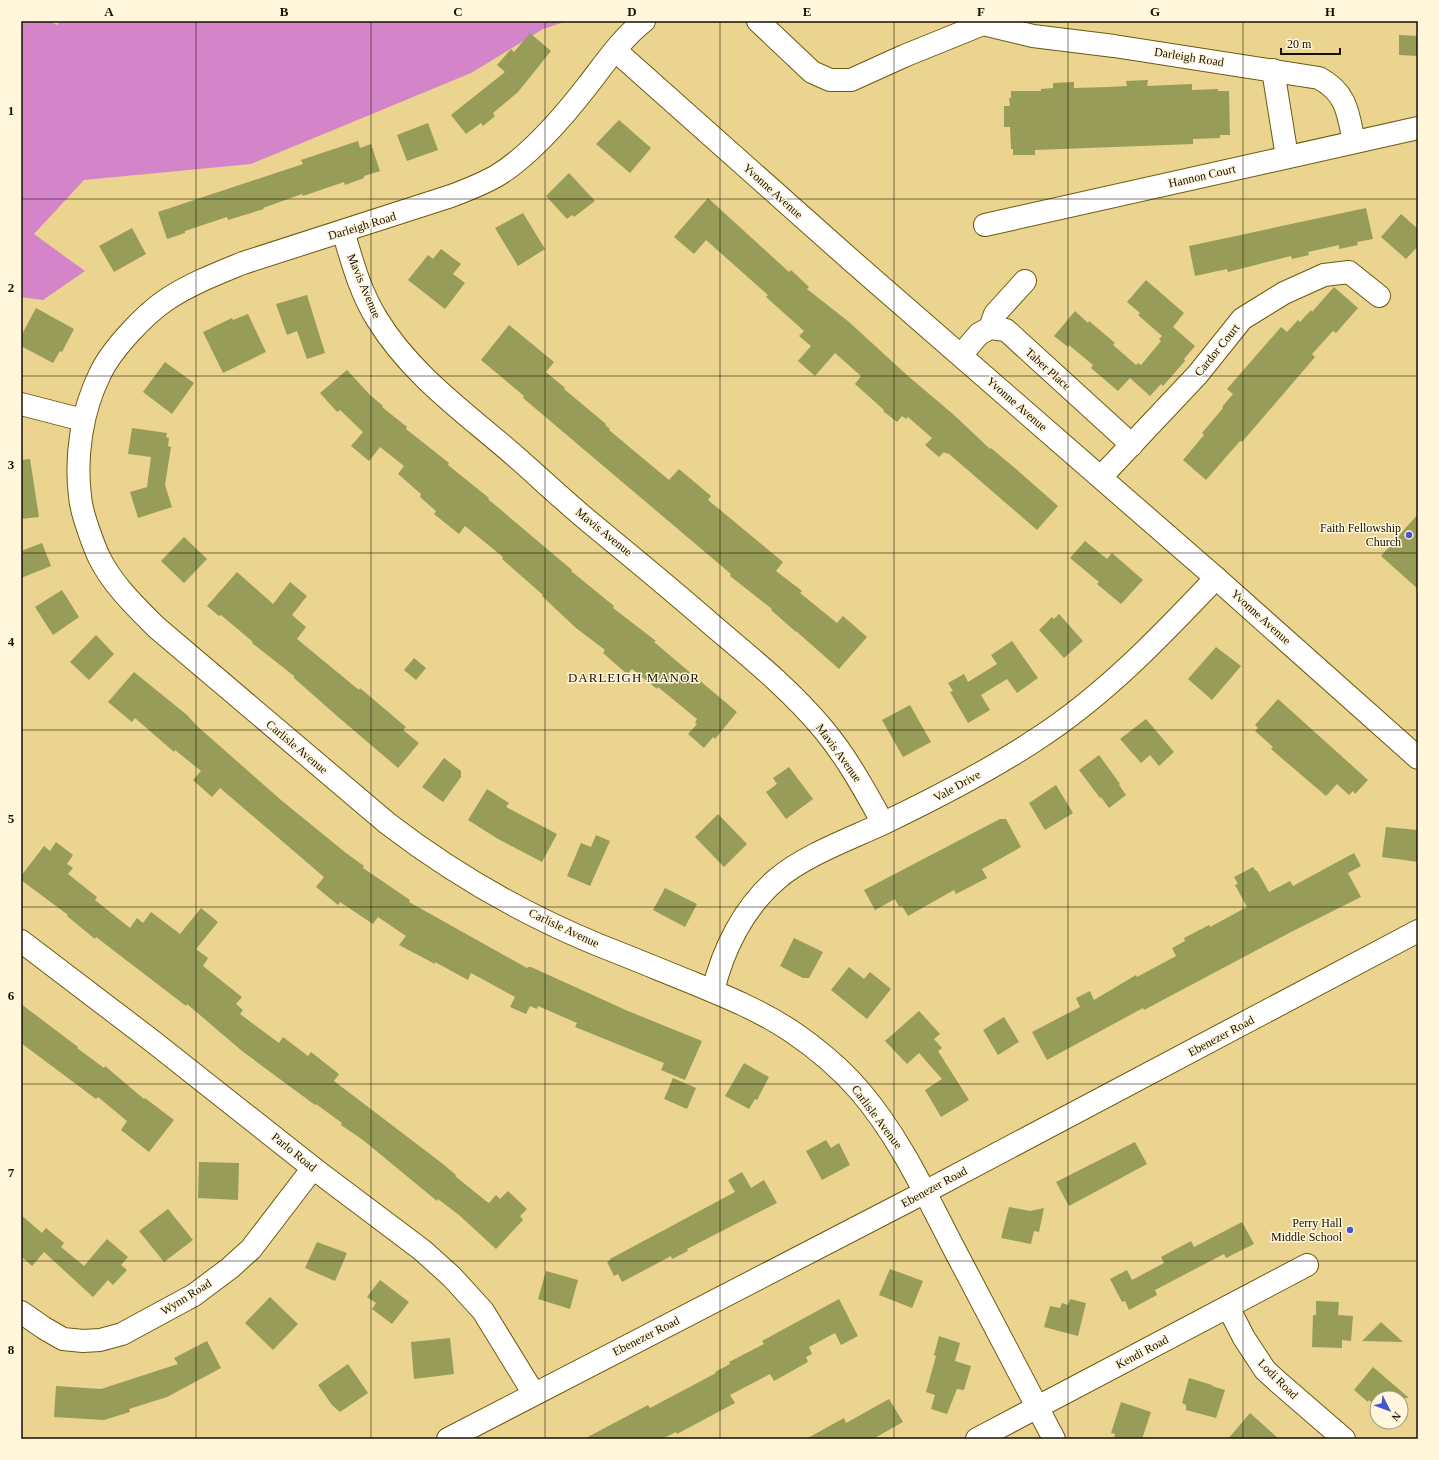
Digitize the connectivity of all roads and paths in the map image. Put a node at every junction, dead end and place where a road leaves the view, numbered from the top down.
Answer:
1 (644, 21) edge
2 (758, 21) edge
3 (987, 23) edge
4 (616, 50) junction
5 (1273, 70) junction
6 (1418, 128) edge
7 (1354, 142) junction
8 (1286, 157) junction
9 (985, 225) dead end
10 (343, 231) junction
11 (1025, 281) dead end
12 (1379, 296) dead end
13 (990, 328) junction
14 (961, 355) junction
15 (21, 404) edge
16 (83, 420) junction
17 (1132, 445) junction
18 (1101, 476) junction
19 (1216, 578) junction
20 (1418, 758) edge
21 (883, 823) junction
22 (1418, 931) edge
23 (21, 941) edge
24 (713, 991) junction
25 (313, 1168) junction
26 (924, 1192) junction
27 (1307, 1265) dead end
28 (1228, 1307) junction
29 (21, 1312) edge
30 (534, 1394) junction
31 (1037, 1407) junction
32 (448, 1439) edge
33 (977, 1439) edge
34 (1054, 1439) edge
35 (1344, 1439) edge

1 - 4 street, Darleigh Road
2 - 3 street, Darleigh Road
3 - 5 street, Darleigh Road
4 - 10 street, Darleigh Road
4 - 14 street, Yvonne Avenue
5 - 7 street, Darleigh Road
5 - 8 street
6 - 7 street, Hannon Court
7 - 8 street, Hannon Court
8 - 9 street, Hannon Court
10 - 16 street, Darleigh Road
10 - 21 street, Mavis Avenue
11 - 13 street
12 - 17 street, Cardor Court
13 - 14 street
13 - 17 street, Taber Place
14 - 18 street, Yvonne Avenue
15 - 16 street
16 - 24 street, Carlisle Avenue
17 - 18 street, Cardor Court
18 - 19 street, Yvonne Avenue
19 - 20 street, Yvonne Avenue
19 - 21 street, Vale Drive
21 - 24 street, Vale Drive
22 - 26 street, Ebenezer Road
23 - 25 street, Parlo Road
24 - 26 street, Carlisle Avenue
25 - 29 street, Wynn Road
25 - 30 street, Parlo Road
26 - 30 street, Ebenezer Road
26 - 31 street, Carlisle Avenue
27 - 28 street, Kendi Road
28 - 31 street, Kendi Road
28 - 35 street, Lodi Road
30 - 32 street, Ebenezer Road
31 - 33 street, Kendi Road
31 - 34 street, Carlisle Avenue

